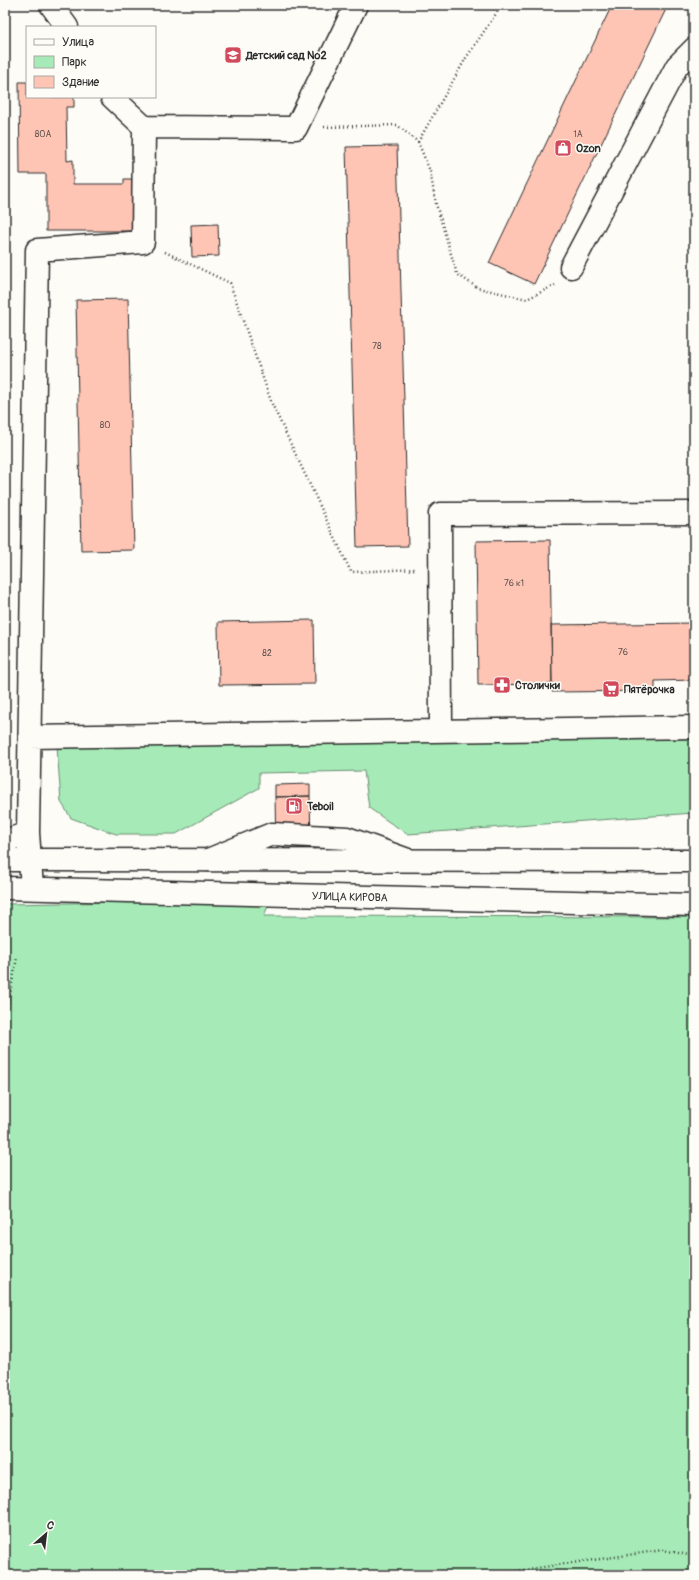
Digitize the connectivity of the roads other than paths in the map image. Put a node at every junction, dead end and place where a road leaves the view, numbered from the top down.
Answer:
1 (51, 5) edge
2 (356, 5) edge
3 (66, 26) edge
4 (694, 49) edge
5 (113, 98) edge
6 (144, 127) junction
7 (571, 267) road end
8 (694, 513) edge
9 (694, 727) edge
10 (441, 731) junction
11 (30, 738) junction
12 (28, 832) junction
13 (5, 841) edge
14 (30, 859) junction
15 (5, 860) edge
16 (694, 861) edge
17 (5, 888) edge
18 (32, 888) junction
19 (694, 904) edge

1 - 3 main road
2 - 6 main road
4 - 7 main road
5 - 6 main road
6 - 11 main road
8 - 10 main road
9 - 10 main road
10 - 11 main road
11 - 12 main road
12 - 13 main road
12 - 14 main road
14 - 15 main road
14 - 16 main road
14 - 18 main road
17 - 18 main road, УЛИЦА КИРОВА
18 - 19 main road, УЛИЦА КИРОВА

